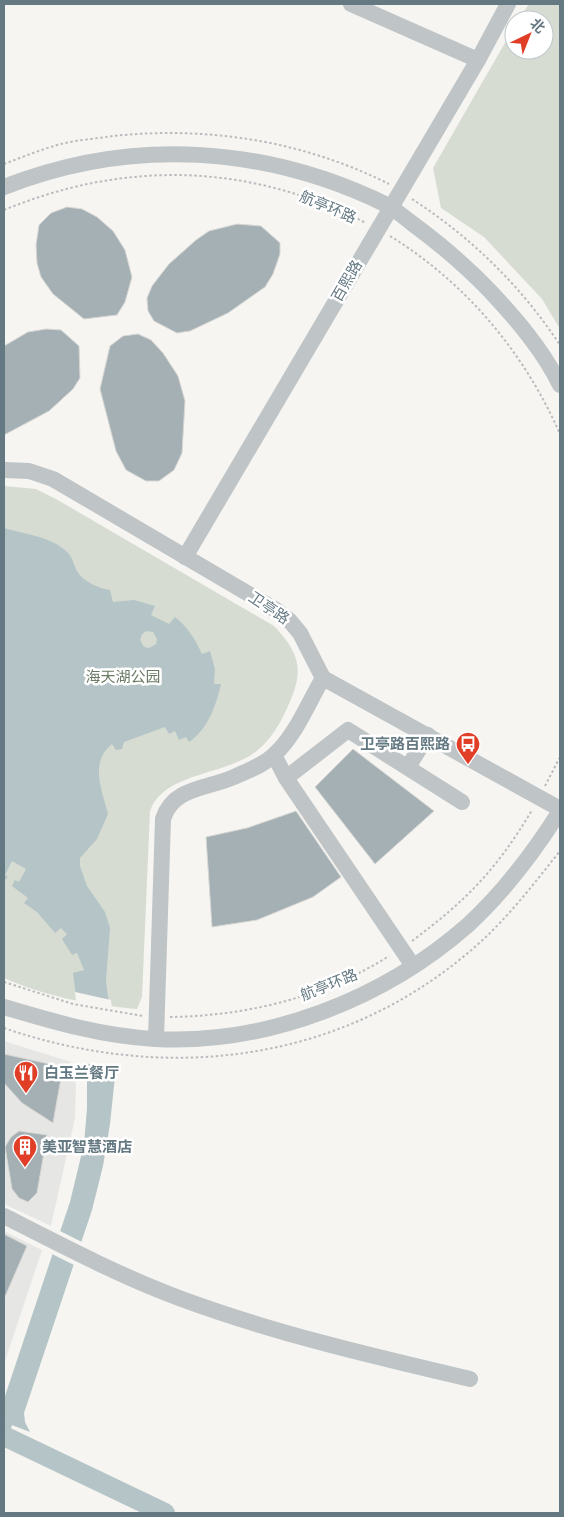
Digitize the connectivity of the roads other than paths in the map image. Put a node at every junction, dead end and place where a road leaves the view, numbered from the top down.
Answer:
1 (351, 4) edge
2 (508, 4) edge
3 (478, 60) junction
4 (4, 187) edge
5 (390, 207) junction
6 (560, 385) edge
7 (4, 470) edge
8 (186, 557) junction
9 (323, 678) junction
10 (428, 736) junction
11 (274, 755) junction
12 (408, 767) junction
13 (286, 778) junction
14 (462, 802) dead end
15 (560, 810) edge
16 (413, 966) junction
17 (4, 1006) edge
18 (156, 1039) junction
19 (4, 1216) edge
20 (470, 1379) dead end

1 - 3 street
2 - 3 street, 百熙路
3 - 5 street, 百熙路
4 - 5 street, 航亭环路
5 - 6 street, 航亭环路
5 - 8 street, 百熙路
7 - 8 street, 卫亭路
8 - 9 street, 卫亭路
9 - 10 street
9 - 11 street
10 - 12 street
10 - 15 street
11 - 13 street
11 - 18 street
12 - 13 street
12 - 14 street
13 - 16 street
15 - 16 street, 航亭环路
16 - 18 street, 航亭环路
17 - 18 street, 航亭环路
19 - 20 street

